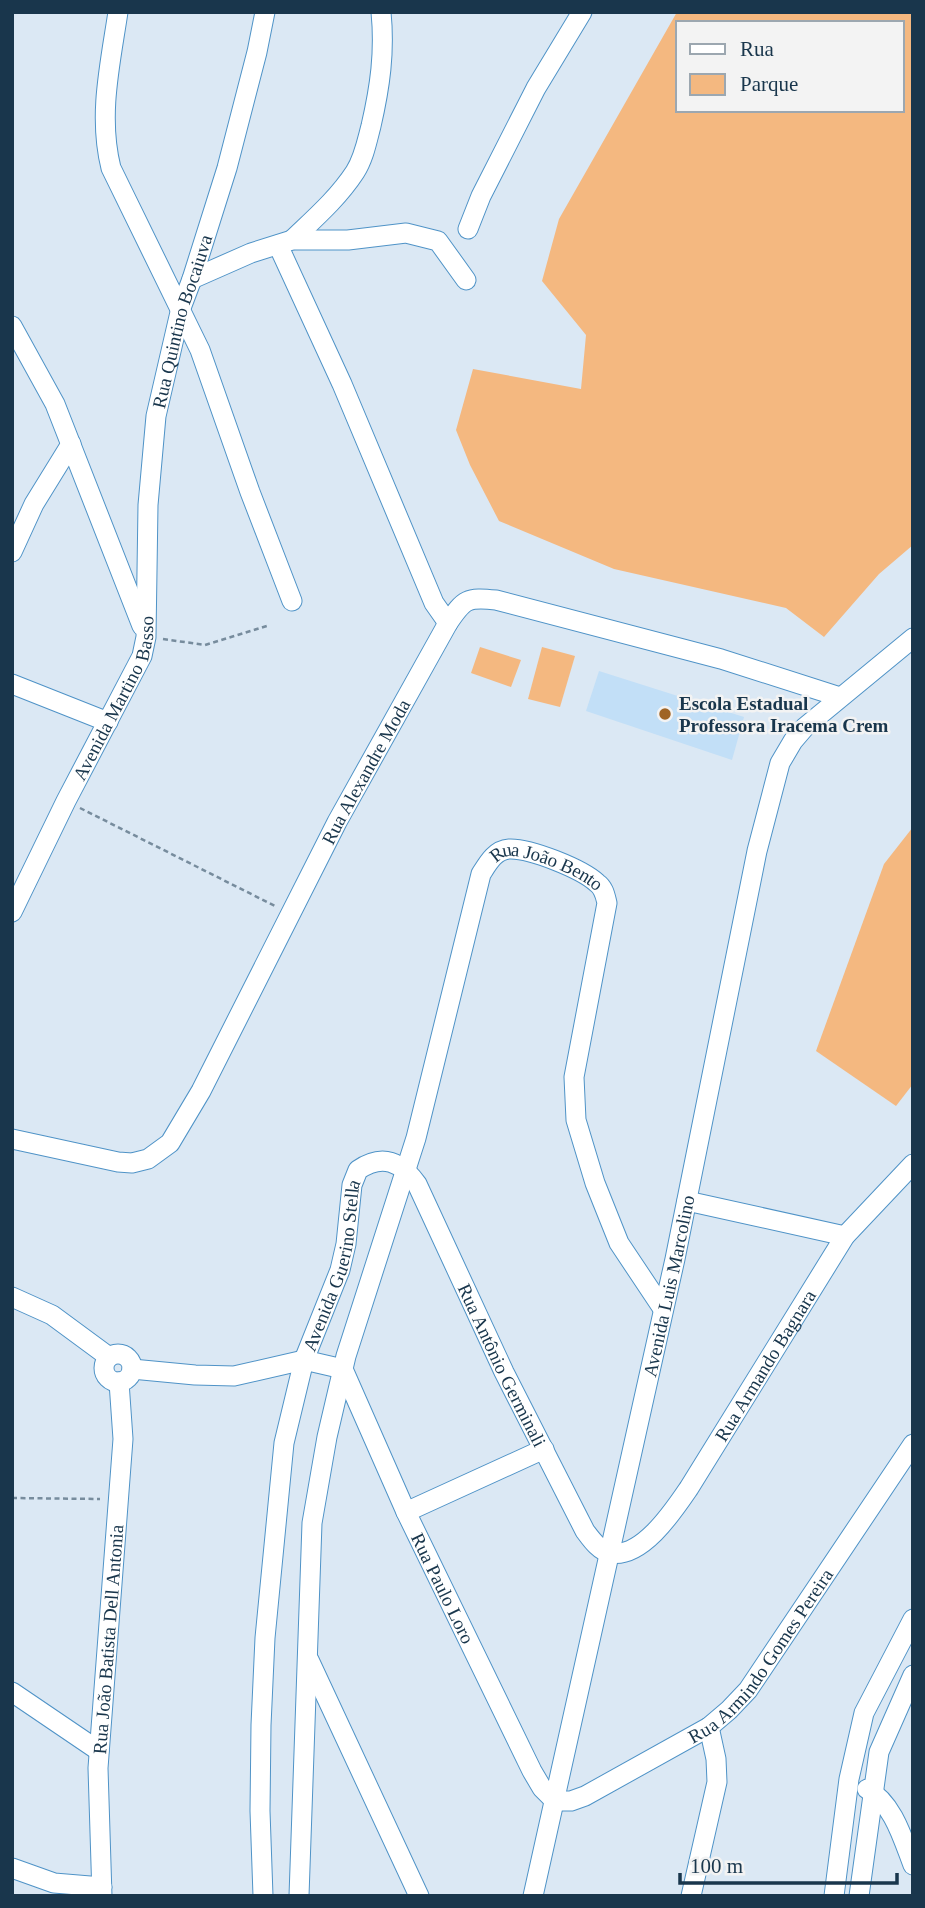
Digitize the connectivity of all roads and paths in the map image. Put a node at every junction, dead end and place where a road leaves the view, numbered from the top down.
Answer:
1 (118, 12) edge
2 (265, 12) edge
3 (381, 12) edge
4 (582, 12) edge
5 (468, 229) dead end
6 (285, 242) junction
7 (192, 279) junction
8 (466, 280) dead end
9 (181, 308) junction
10 (12, 326) edge
11 (71, 444) junction
12 (12, 552) edge
13 (292, 601) dead end
14 (448, 623) junction
15 (270, 625) dead end
16 (146, 637) junction
17 (913, 638) edge
18 (12, 684) edge
19 (840, 697) junction
20 (108, 722) junction
21 (66, 801) junction
22 (12, 912) edge
23 (290, 913) junction
24 (12, 1139) edge
25 (913, 1164) edge
26 (406, 1169) junction
27 (687, 1201) junction
28 (845, 1236) junction
29 (12, 1297) edge
30 (663, 1309) junction
31 (304, 1360) junction
32 (343, 1369) junction
33 (125, 1376) junction
34 (913, 1444) edge
35 (544, 1448) junction
36 (12, 1498) edge
37 (118, 1499) junction
38 (406, 1512) junction
39 (609, 1553) junction
40 (913, 1619) edge
41 (307, 1656) junction
42 (913, 1675) edge
43 (12, 1692) edge
44 (709, 1727) junction
45 (99, 1751) junction
46 (849, 1779) junction
47 (873, 1792) junction
48 (555, 1801) junction
49 (913, 1865) edge
50 (12, 1868) edge
51 (102, 1891) edge
52 (263, 1896) edge
53 (299, 1896) edge
54 (418, 1896) edge
55 (533, 1896) edge
56 (691, 1896) edge
57 (834, 1896) edge
58 (859, 1896) edge

1 - 9 street
2 - 7 street, Rua Quintino Bocaiuva
3 - 6 street
4 - 5 street
6 - 7 street
6 - 8 street
6 - 14 street
7 - 9 street, Rua Quintino Bocaiuva
9 - 13 street
9 - 16 street, Rua Quintino Bocaiuva
10 - 11 street, Avenida Martino Basso
11 - 12 street
11 - 16 street, Avenida Martino Basso
14 - 19 street, Rua Alexandre Moda
14 - 23 street, Rua Alexandre Moda
15 - 16 path
16 - 20 street, Avenida Martino Basso
17 - 19 street, Avenida Luis Marcolino
18 - 20 street
19 - 27 street, Avenida Luis Marcolino
20 - 21 street, Avenida Martino Basso
21 - 22 street, Avenida Martino Basso
21 - 23 path
23 - 24 street, Rua Alexandre Moda
25 - 28 street, Rua Armando Bagnara
26 - 30 street, Rua João Bento
26 - 31 street, Avenida Guerino Stella
26 - 32 street, Avenida Guerino Stella
26 - 35 street, Rua Antônio Germinali
27 - 28 street
27 - 30 street, Avenida Luis Marcolino
28 - 39 street, Rua Armando Bagnara
29 - 33 street, Rua João Batista Dell Antonia
30 - 39 street, Avenida Luis Marcolino
31 - 32 street
31 - 33 street
31 - 52 street, Avenida Guerino Stella
32 - 38 street, Rua Paulo Loro
32 - 41 street, Avenida Guerino Stella
33 - 37 street, Rua João Batista Dell Antonia
34 - 44 street, Rua Armindo Gomes Pereira
35 - 38 street
35 - 39 street, Rua Antônio Germinali
36 - 37 path
37 - 45 street, Rua João Batista Dell Antonia
38 - 48 street, Rua Paulo Loro
39 - 48 street, Avenida Luis Marcolino
40 - 46 street
41 - 53 street, Avenida Guerino Stella
41 - 54 street
42 - 47 street
43 - 45 street
44 - 48 street, Rua Armindo Gomes Pereira
44 - 56 street
45 - 51 street, Rua João Batista Dell Antonia
46 - 47 street
46 - 57 street
47 - 49 street
47 - 58 street
48 - 55 street, Avenida Luis Marcolino
50 - 51 street

